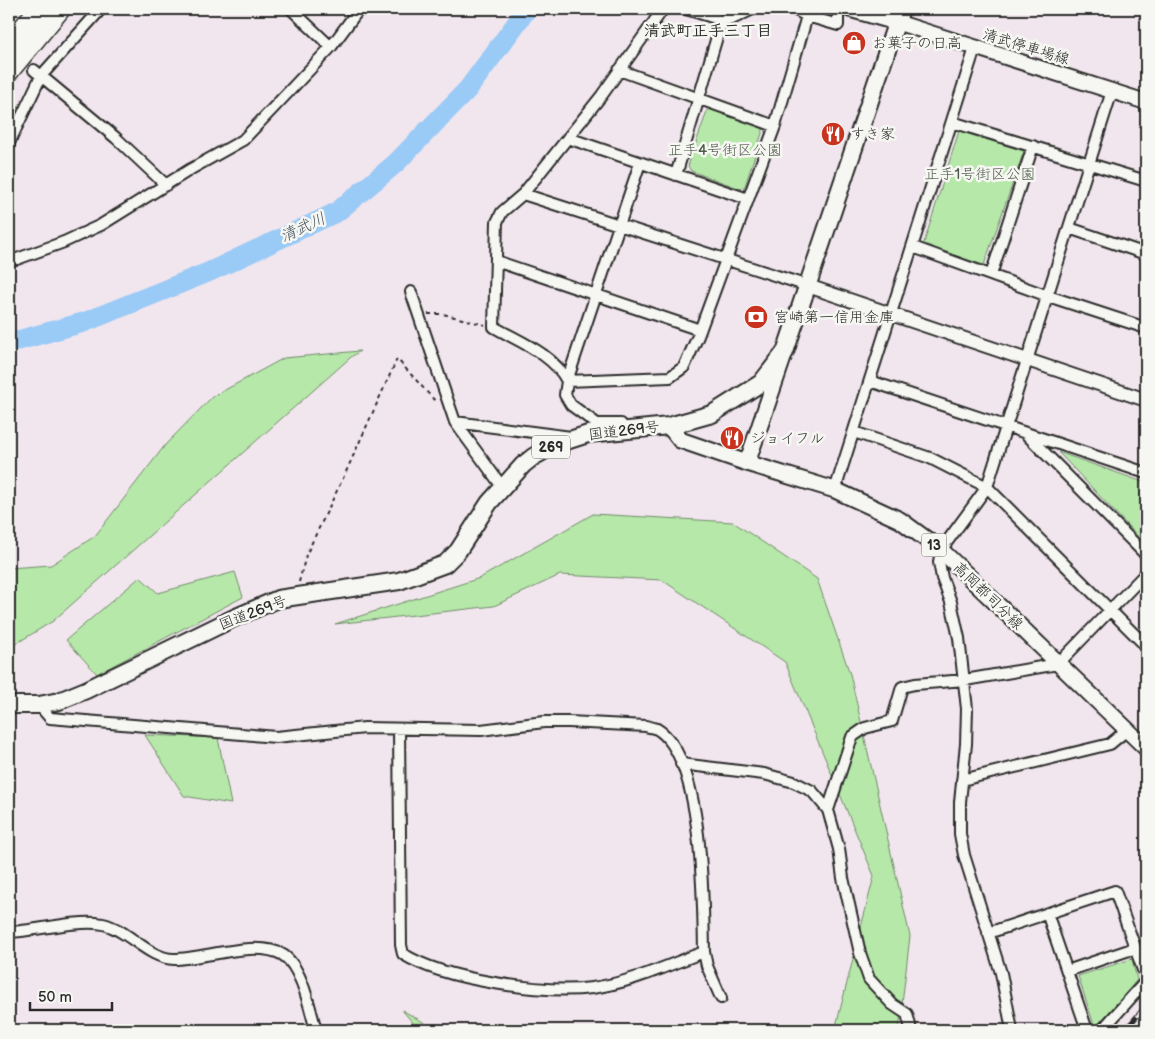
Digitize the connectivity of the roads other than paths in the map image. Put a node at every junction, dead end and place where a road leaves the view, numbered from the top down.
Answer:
1 (38, 9) edge
2 (61, 9) edge
3 (101, 9) edge
4 (291, 9) edge
5 (359, 9) edge
6 (663, 9) edge
7 (686, 9) edge
8 (753, 9) edge
9 (794, 9) edge
10 (838, 9) edge
11 (850, 9) edge
12 (899, 15) edge
13 (807, 16) junction
14 (722, 20) junction
15 (9, 44) edge
16 (331, 47) junction
17 (975, 48) junction
18 (619, 70) junction
19 (9, 72) edge
20 (37, 73) junction
21 (1112, 91) junction
22 (699, 99) junction
23 (1146, 102) edge
24 (952, 122) junction
25 (775, 126) junction
26 (568, 138) junction
27 (9, 143) edge
28 (1032, 146) junction
29 (640, 162) junction
30 (1089, 163) junction
31 (676, 175) junction
32 (1146, 181) edge
33 (166, 184) junction
34 (523, 194) junction
35 (748, 199) junction
36 (619, 225) junction
37 (1069, 228) junction
38 (913, 248) junction
39 (1146, 254) edge
40 (9, 259) edge
41 (726, 260) junction
42 (496, 261) junction
43 (991, 275) junction
44 (808, 286) junction
45 (411, 292) dead end
46 (596, 296) junction
47 (1048, 296) junction
48 (892, 314) junction
49 (1146, 328) edge
50 (700, 330) junction
51 (785, 352) junction
52 (1027, 360) junction
53 (567, 381) junction
54 (870, 381) junction
55 (1146, 400) edge
56 (455, 422) junction
57 (669, 426) junction
58 (1006, 426) junction
59 (854, 432) junction
60 (1025, 432) junction
61 (576, 438) junction
62 (747, 463) junction
63 (1146, 473) edge
64 (987, 487) junction
65 (503, 488) junction
66 (835, 490) junction
67 (941, 550) junction
68 (1146, 555) edge
69 (1146, 573) edge
70 (1111, 609) junction
71 (1146, 646) edge
72 (1058, 664) junction
73 (964, 680) junction
74 (9, 705) edge
75 (39, 705) junction
76 (399, 729) junction
77 (1127, 730) junction
78 (1146, 748) edge
79 (681, 764) junction
80 (962, 780) junction
81 (828, 810) junction
82 (1047, 913) junction
83 (9, 932) edge
84 (988, 933) junction
85 (1135, 948) junction
86 (704, 952) junction
87 (1143, 970) dead end
88 (1067, 971) junction
89 (1146, 980) edge
90 (721, 998) dead end
91 (316, 1030) edge
92 (910, 1030) edge
93 (1012, 1030) edge
94 (1087, 1030) edge
95 (1102, 1030) edge

1 - 15 highway
2 - 19 highway
3 - 20 street
4 - 16 street
5 - 16 street
6 - 18 street
7 - 14 street
8 - 14 street
9 - 13 street
10 - 13 street
11 - 12 main road
12 - 17 main road, 清武停車場線
12 - 44 highway, 国道269号 / 269
13 - 25 street
14 - 22 street
16 - 33 street
17 - 21 main road, 清武停車場線
17 - 24 street
18 - 22 street
18 - 26 street
20 - 27 street
20 - 33 street
21 - 23 main road, 清武停車場線
21 - 30 street
22 - 25 street
22 - 31 street
24 - 28 street
24 - 38 street
25 - 35 street
26 - 29 street
26 - 34 street
28 - 30 street
28 - 43 street
29 - 31 street
29 - 36 street
30 - 32 street
30 - 37 street
31 - 35 street
33 - 40 street
34 - 36 street
34 - 42 street
35 - 41 street
36 - 41 street
36 - 46 street
37 - 39 street
37 - 47 street
38 - 43 street
38 - 48 street
41 - 44 street
41 - 50 street
42 - 46 street
42 - 53 street
43 - 47 street
44 - 48 street
44 - 51 highway, 国道269号 / 269
45 - 56 street
46 - 50 street
46 - 53 street
47 - 49 street
47 - 52 street
48 - 52 street
48 - 54 street
50 - 53 street
51 - 57 highway, 国道269号 / 269
51 - 62 main road
52 - 55 street
52 - 58 street
53 - 57 street
54 - 58 street
54 - 59 street
56 - 61 street
56 - 65 street
57 - 61 highway, 国道269号 / 269
57 - 62 main road, 高岡都司分線 / 13
58 - 60 street
58 - 64 street
59 - 64 street
59 - 66 street
60 - 63 street
60 - 68 street
61 - 65 highway, 国道269号 / 269
62 - 66 main road, 高岡都司分線 / 13
64 - 67 street
64 - 70 street
65 - 75 highway, 国道269号 / 269
66 - 67 main road, 高岡都司分線 / 13
67 - 72 main road, 高岡都司分線 / 13
67 - 73 street
69 - 70 street
70 - 71 street
70 - 72 street
72 - 73 street
72 - 77 main road, 高岡都司分線 / 13
73 - 80 street
73 - 81 street
74 - 75 highway, 国道269号 / 269
75 - 76 street
76 - 79 street
76 - 86 street
77 - 78 main road, 高岡都司分線 / 13
77 - 80 street
79 - 81 street
79 - 86 street
80 - 84 street
81 - 92 street
82 - 84 street
82 - 85 street
82 - 88 street
83 - 91 street
84 - 93 street
85 - 87 street
85 - 88 street
86 - 90 street
88 - 94 street
89 - 95 street

